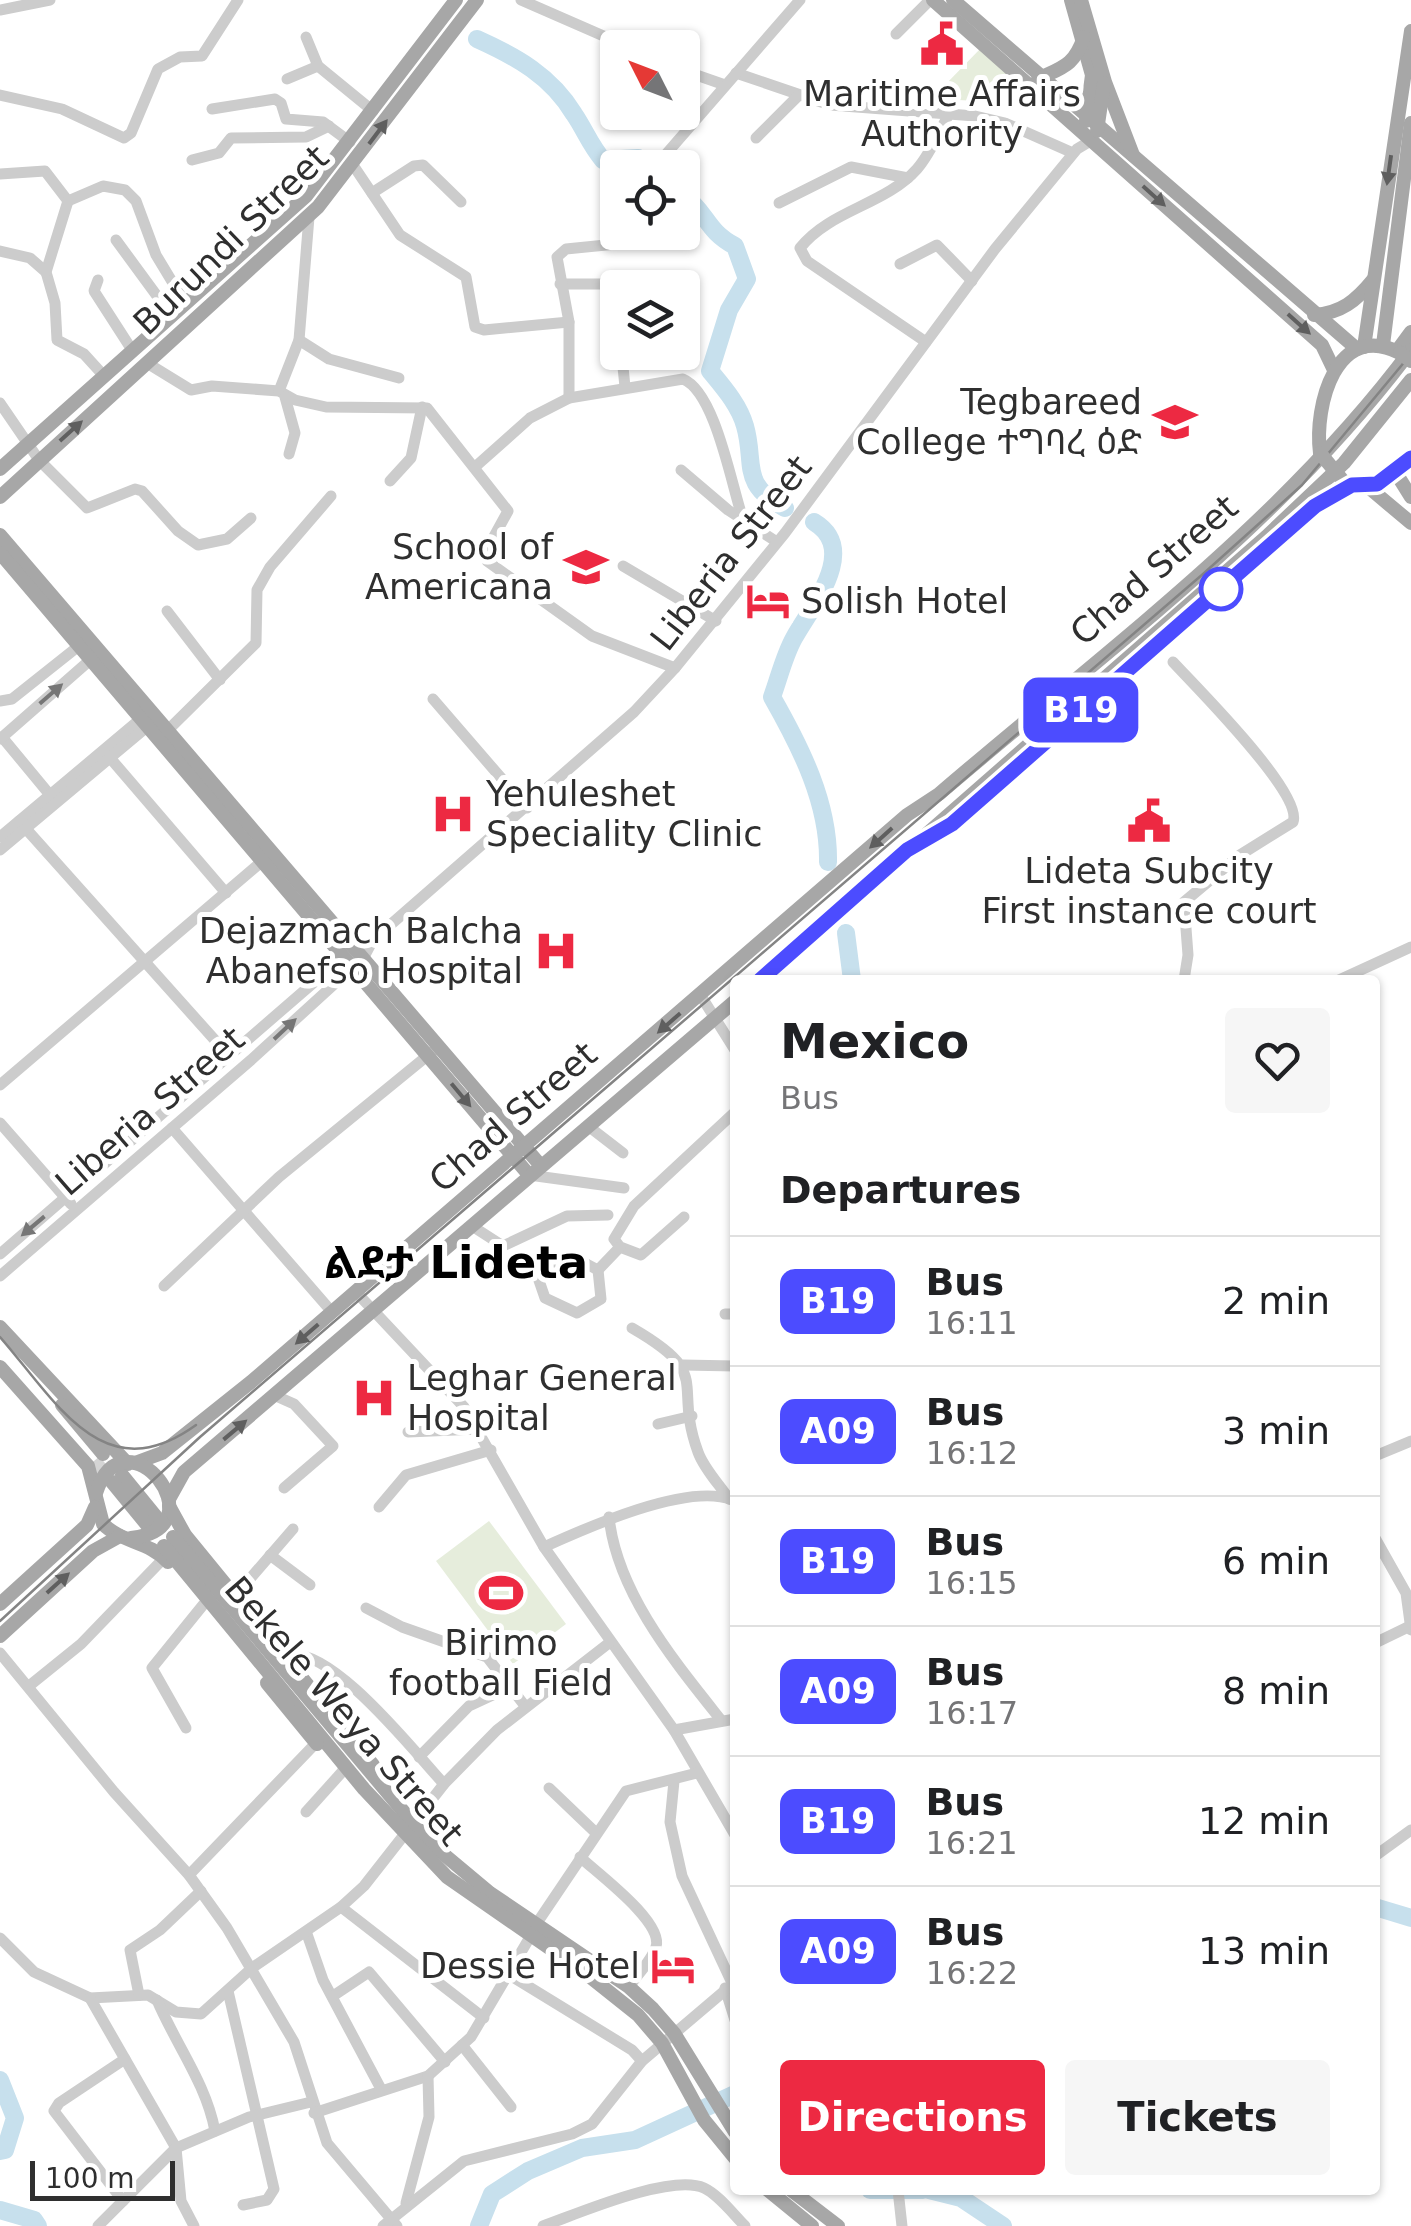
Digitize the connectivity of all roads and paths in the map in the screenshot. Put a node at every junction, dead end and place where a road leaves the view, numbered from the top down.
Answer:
1 (50, 0) edge
2 (237, 0) edge
3 (456, 0) edge
4 (478, 0) edge
5 (521, 0) edge
6 (800, 0) edge
7 (932, 0) edge
8 (953, 0) edge
9 (1072, 0) edge
10 (1081, 0) edge
11 (0, 10) edge
12 (1411, 32) edge
13 (600, 34) edge
14 (896, 34) dead end
15 (1084, 36) junction
16 (306, 37) dead end
17 (318, 66) junction
18 (736, 73) junction
19 (700, 76) edge
20 (287, 80) dead end
21 (1035, 82) junction
22 (1104, 82) junction
23 (393, 84) junction
24 (725, 85) junction
25 (407, 94) junction
26 (0, 95) edge
27 (798, 96) junction
28 (1406, 102) edge
29 (212, 109) dead end
30 (373, 111) junction
31 (948, 114) junction
32 (1411, 122) edge
33 (329, 126) junction
34 (1090, 129) junction
35 (756, 138) dead end
36 (350, 142) junction
37 (669, 150) edge
38 (1075, 151) junction
39 (1134, 157) junction
40 (192, 160) dead end
41 (353, 164) junction
42 (0, 174) edge
43 (908, 178) junction
44 (372, 193) junction
45 (306, 196) junction
46 (68, 202) junction
47 (462, 202) dead end
48 (779, 203) dead end
49 (313, 212) junction
50 (1220, 232) junction
51 (116, 240) dead end
52 (1208, 246) junction
53 (600, 247) edge
54 (0, 252) edge
55 (900, 264) dead end
56 (46, 272) junction
57 (1374, 279) junction
58 (98, 280) dead end
59 (972, 280) junction
60 (210, 282) junction
61 (560, 284) junction
62 (600, 284) edge
63 (222, 297) junction
64 (185, 304) junction
65 (171, 315) junction
66 (1314, 315) junction
67 (569, 322) junction
68 (1411, 332) edge
69 (299, 340) junction
70 (926, 342) junction
71 (1360, 348) junction
72 (132, 350) junction
73 (1400, 352) edge
74 (147, 362) junction
75 (623, 370) edge
76 (1334, 370) junction
77 (104, 376) junction
78 (399, 378) dead end
79 (1411, 380) edge
80 (625, 387) junction
81 (278, 391) junction
82 (569, 398) junction
83 (0, 403) edge
84 (422, 407) junction
85 (27, 444) junction
86 (1319, 448) junction
87 (289, 454) dead end
88 (1411, 458) edge
89 (38, 460) junction
90 (474, 467) junction
91 (0, 469) edge
92 (681, 470) dead end
93 (1396, 473) junction
94 (390, 481) dead end
95 (1355, 484) junction
96 (331, 496) dead end
97 (1411, 497) edge
98 (0, 498) edge
99 (742, 516) junction
100 (250, 518) dead end
101 (1411, 523) edge
102 (0, 535) edge
103 (778, 542) junction
104 (0, 553) edge
105 (623, 566) dead end
106 (167, 611) dead end
107 (716, 621) junction
108 (84, 642) junction
109 (96, 655) junction
110 (1173, 662) dead end
111 (675, 668) junction
112 (220, 680) junction
113 (433, 699) dead end
114 (6, 700) edge
115 (149, 718) junction
116 (168, 730) junction
117 (1, 738) edge
118 (106, 754) junction
119 (50, 794) junction
120 (921, 804) junction
121 (527, 808) junction
122 (22, 824) junction
123 (0, 837) edge
124 (0, 850) edge
125 (907, 850) junction
126 (268, 856) junction
127 (226, 893) junction
128 (1411, 947) edge
129 (354, 957) junction
130 (146, 962) junction
131 (766, 975) edge
132 (1185, 975) edge
133 (1350, 975) edge
134 (701, 996) junction
135 (730, 1006) edge
136 (718, 1016) junction
137 (730, 1040) edge
138 (434, 1051) junction
139 (230, 1058) junction
140 (0, 1085) edge
141 (187, 1094) junction
142 (198, 1106) junction
143 (730, 1117) edge
144 (0, 1123) edge
145 (588, 1126) junction
146 (172, 1128) junction
147 (518, 1150) junction
148 (623, 1153) dead end
149 (537, 1173) junction
150 (624, 1188) dead end
151 (66, 1198) junction
152 (77, 1210) junction
153 (242, 1210) junction
154 (608, 1214) dead end
155 (684, 1216) dead end
156 (472, 1226) junction
157 (620, 1247) junction
158 (0, 1254) edge
159 (534, 1266) junction
160 (598, 1270) junction
161 (480, 1272) dead end
162 (0, 1276) edge
163 (164, 1286) dead end
164 (355, 1292) junction
165 (332, 1312) junction
166 (374, 1312) junction
167 (632, 1328) dead end
168 (0, 1329) edge
169 (0, 1354) edge
170 (683, 1365) junction
171 (0, 1366) edge
172 (730, 1366) edge
173 (276, 1396) junction
174 (692, 1416) junction
175 (658, 1424) dead end
176 (478, 1429) junction
177 (408, 1432) dead end
178 (1411, 1440) edge
179 (491, 1450) junction
180 (1380, 1454) edge
181 (124, 1471) junction
182 (284, 1488) dead end
183 (730, 1498) edge
184 (96, 1501) junction
185 (730, 1501) edge
186 (169, 1502) junction
187 (378, 1507) dead end
188 (609, 1517) junction
189 (153, 1522) dead end
190 (293, 1529) dead end
191 (124, 1537) junction
192 (167, 1547) junction
193 (544, 1547) junction
194 (1380, 1547) edge
195 (270, 1555) junction
196 (310, 1586) dead end
197 (235, 1596) junction
198 (0, 1604) edge
199 (204, 1606) junction
200 (366, 1608) dead end
201 (1410, 1628) edge
202 (0, 1636) edge
203 (1380, 1641) edge
204 (610, 1643) junction
205 (0, 1653) edge
206 (285, 1656) junction
207 (29, 1686) junction
208 (510, 1687) junction
209 (525, 1706) junction
210 (730, 1720) edge
211 (186, 1728) dead end
212 (674, 1730) junction
213 (316, 1742) junction
214 (419, 1757) junction
215 (342, 1772) junction
216 (698, 1773) junction
217 (375, 1776) junction
218 (674, 1780) junction
219 (444, 1784) junction
220 (364, 1788) junction
221 (549, 1788) dead end
222 (306, 1812) dead end
223 (407, 1826) junction
224 (730, 1827) edge
225 (1411, 1830) edge
226 (595, 1832) junction
227 (1380, 1852) edge
228 (580, 1857) junction
229 (190, 1874) junction
230 (201, 1891) junction
231 (341, 1907) junction
232 (533, 1930) junction
233 (307, 1934) junction
234 (0, 1938) edge
235 (252, 1968) junction
236 (508, 1974) junction
237 (730, 1983) edge
238 (730, 1986) edge
239 (628, 1987) junction
240 (228, 1991) junction
241 (139, 1994) junction
242 (333, 1996) junction
243 (90, 1998) junction
244 (157, 2000) junction
245 (484, 2018) junction
246 (668, 2038) junction
247 (462, 2046) junction
248 (126, 2058) junction
249 (642, 2061) junction
250 (445, 2062) junction
251 (428, 2076) junction
252 (381, 2089) junction
253 (511, 2107) dead end
254 (312, 2108) junction
255 (257, 2115) junction
256 (730, 2125) edge
257 (215, 2131) junction
258 (176, 2148) junction
259 (730, 2152) edge
260 (774, 2195) edge
261 (798, 2195) edge
262 (899, 2195) edge
263 (123, 2202) junction
264 (243, 2206) dead end
265 (405, 2206) junction
266 (901, 2220) edge
267 (391, 2224) edge
268 (809, 2225) edge
269 (98, 2226) edge
270 (194, 2226) edge
271 (542, 2226) edge
272 (745, 2226) edge
273 (838, 2226) edge

1 - 11 street
2 - 26 street
3 - 23 main road, Burundi Street
4 - 25 main road, Burundi Street
5 - 13 street
6 - 18 street
7 - 14 street
7 - 21 main road
8 - 21 main road
9 - 15 main road
10 - 22 main road
12 - 28 main road
15 - 21 main road
15 - 34 main road
16 - 17 street
17 - 20 street
17 - 30 street
18 - 24 street
18 - 27 street
19 - 24 street
21 - 34 main road
22 - 34 main road
22 - 39 main road
23 - 25 main road
23 - 30 main road, Burundi Street
24 - 37 street
41 -> 25 main road, Burundi Street
27 - 31 street
27 - 35 street
28 -> 57 main road
29 - 33 street
30 - 36 main road, Burundi Street
31 - 38 street
31 - 43 street
32 - 73 main road
33 - 36 street
33 - 40 street
34 - 38 street, Liberia Street
34 - 39 main road
34 -> 52 main road
36 - 45 main road, Burundi Street
38 - 59 street, Liberia Street
39 - 50 main road
41 - 44 street
41 - 49 main road, Burundi Street
42 - 46 street
43 - 48 street
43 - 70 street
44 - 47 street
44 - 67 street
45 - 49 main road
45 - 60 main road, Burundi Street
46 - 56 street
46 - 64 street
49 - 63 main road, Burundi Street
49 - 69 street
50 - 52 main road
50 - 66 main road
51 - 65 street
52 -> 76 main road
53 - 61 street
54 - 56 street
55 - 59 street
56 - 77 street
57 - 66 main road
57 - 71 main road
58 - 72 street
59 - 70 street, Liberia Street
60 - 63 main road
60 - 64 main road, Burundi Street
61 - 62 street
61 - 67 street
63 - 74 main road, Burundi Street
64 - 65 main road, Burundi Street
65 - 72 main road, Burundi Street
66 - 71 main road
67 - 82 street
68 - 73 main road, Chad Street
69 - 78 street
69 - 81 street
70 - 103 street, Liberia Street
71 - 73 main road
71 - 76 main road
72 - 77 main road, Burundi Street
73 - 120 main road, Chad Street
74 - 81 street
89 -> 74 main road, Burundi Street
75 - 80 street
76 - 86 main road
77 - 85 main road, Burundi Street
79 - 125 main road, Chad Street
80 - 82 street
80 - 99 street
81 - 84 street
81 - 87 street
82 - 90 street
83 - 85 street
84 - 90 street
84 - 94 street
85 - 89 street
85 - 91 main road, Burundi Street
86 - 95 main road, bridge
86 - 120 main road, Chad Street
88 - 93 main road
89 - 98 main road, Burundi Street
89 - 100 street
90 - 111 street
92 - 99 street
93 - 95 main road, Chad Street
93 - 97 main road
95 - 101 main road
95 - 125 main road, Chad Street
96 - 112 street
99 - 103 street
102 - 108 main road
103 - 107 street, Liberia Street
104 - 108 main road
105 - 107 street
106 - 112 street
107 - 111 street, Liberia Street
108 - 109 main road
108 - 114 street
109 - 115 main road
117 -> 109 street
110 - 132 street
111 - 121 street, Liberia Street
112 - 116 street
113 - 121 street
115 - 116 main road
115 - 118 street
115 - 126 main road
116 - 126 main road
117 - 119 street
118 - 119 street
118 - 122 street
118 - 127 street
119 - 122 street
120 -> 134 main road, Chad Street
121 - 129 street, Liberia Street
122 - 123 street
122 - 124 street
122 - 130 street
125 - 131 main road, Chad Street
126 - 127 street
126 - 129 main road
127 - 130 street
128 - 133 street
129 - 138 main road
129 - 139 street, Liberia Street
142 -> 129 street, Liberia Street
130 - 139 street
130 - 140 street
134 - 136 street
134 -> 147 main road, Chad Street
135 - 136 main road, Chad Street
136 - 137 street
136 - 145 main road, Chad Street
138 - 147 main road
138 - 153 street
139 - 141 street, Liberia Street
141 - 142 street
141 - 151 street, Liberia Street
142 - 146 street, Liberia Street
143 - 157 street
144 - 151 street
145 - 148 street
145 - 149 main road, Chad Street
146 - 152 street, Liberia Street
146 - 153 street
147 - 149 main road
147 - 164 main road, Chad Street
149 - 150 street
149 - 156 main road, Chad Street
151 - 152 street
151 -> 158 street, Liberia Street
152 - 162 street, Liberia Street
153 - 163 street
153 - 165 street
154 - 156 street
155 - 157 street
156 - 166 main road, Chad Street
157 - 160 street
159 - 160 street
159 - 160 street
159 - 161 street
164 - 165 main road, Chad Street
164 - 166 street
165 -> 181 main road, Chad Street
166 - 173 main road, Chad Street
166 - 176 street
167 - 170 street
168 - 169 main road
168 - 181 main road
170 - 172 street
170 - 174 street
171 - 184 main road
173 - 182 street
186 -> 173 main road, Chad Street
174 - 175 street
174 - 183 street
176 - 177 street
176 - 179 street
178 - 180 street
179 - 187 street
179 - 193 street
181 - 184 main road
181 - 186 main road
181 - 189 main road
184 - 191 main road
184 - 198 main road
185 - 188 street
186 - 191 main road
186 - 197 main road
188 - 193 street
188 - 210 street
190 - 195 street
191 - 192 main road
202 -> 191 main road
192 - 199 main road
192 - 207 street
192 - 217 main road
192 - 220 main road, Bekele Weya Street
193 - 204 street
194 - 201 street
195 - 196 street
195 - 197 street
197 - 206 main road
199 - 211 street
199 - 213 main road
200 - 208 street
201 - 203 street
204 - 209 street
204 - 212 street
205 - 207 street
206 - 214 street
206 - 217 main road
207 - 229 street
208 - 209 street
208 - 214 street
209 - 219 street
210 - 212 street
212 - 216 street
213 - 215 main road
213 - 229 street
214 - 219 street
215 - 220 main road
215 - 222 street
216 - 218 street
216 - 224 street
217 - 223 main road
218 - 226 street
218 - 237 street
219 - 223 street
220 - 223 main road, Bekele Weya Street
221 - 226 street
223 - 231 street
223 - 232 main road, Bekele Weya Street
225 - 227 street
226 - 228 street
228 - 232 street
228 - 239 street
229 - 230 street
230 - 235 street
230 - 241 street
231 - 233 street
231 - 245 street
232 - 236 street
232 - 239 main road
232 - 246 main road, Bekele Weya Street
233 - 235 street
233 - 242 street
234 - 243 street
235 - 240 street
235 - 254 street
236 - 245 street
236 - 249 street
238 - 246 street
239 - 246 main road
240 - 244 street
240 - 255 street
241 - 243 street
241 - 244 street
242 - 250 street
242 - 252 street
243 - 248 street
244 - 257 street
245 - 247 street
246 - 249 street
246 - 256 main road
246 - 259 main road, Bekele Weya Street
247 - 250 street
247 - 253 street
248 - 258 street
248 - 263 street
249 - 265 street
250 - 251 street
251 - 252 street
251 - 265 street
252 - 254 street
254 - 255 street
254 - 267 street
255 - 257 street
255 - 264 street
257 - 258 street
258 - 263 street
258 - 270 street
260 - 268 main road
261 - 273 main road
262 - 266 street
263 - 269 street
265 - 267 street
271 - 272 street

